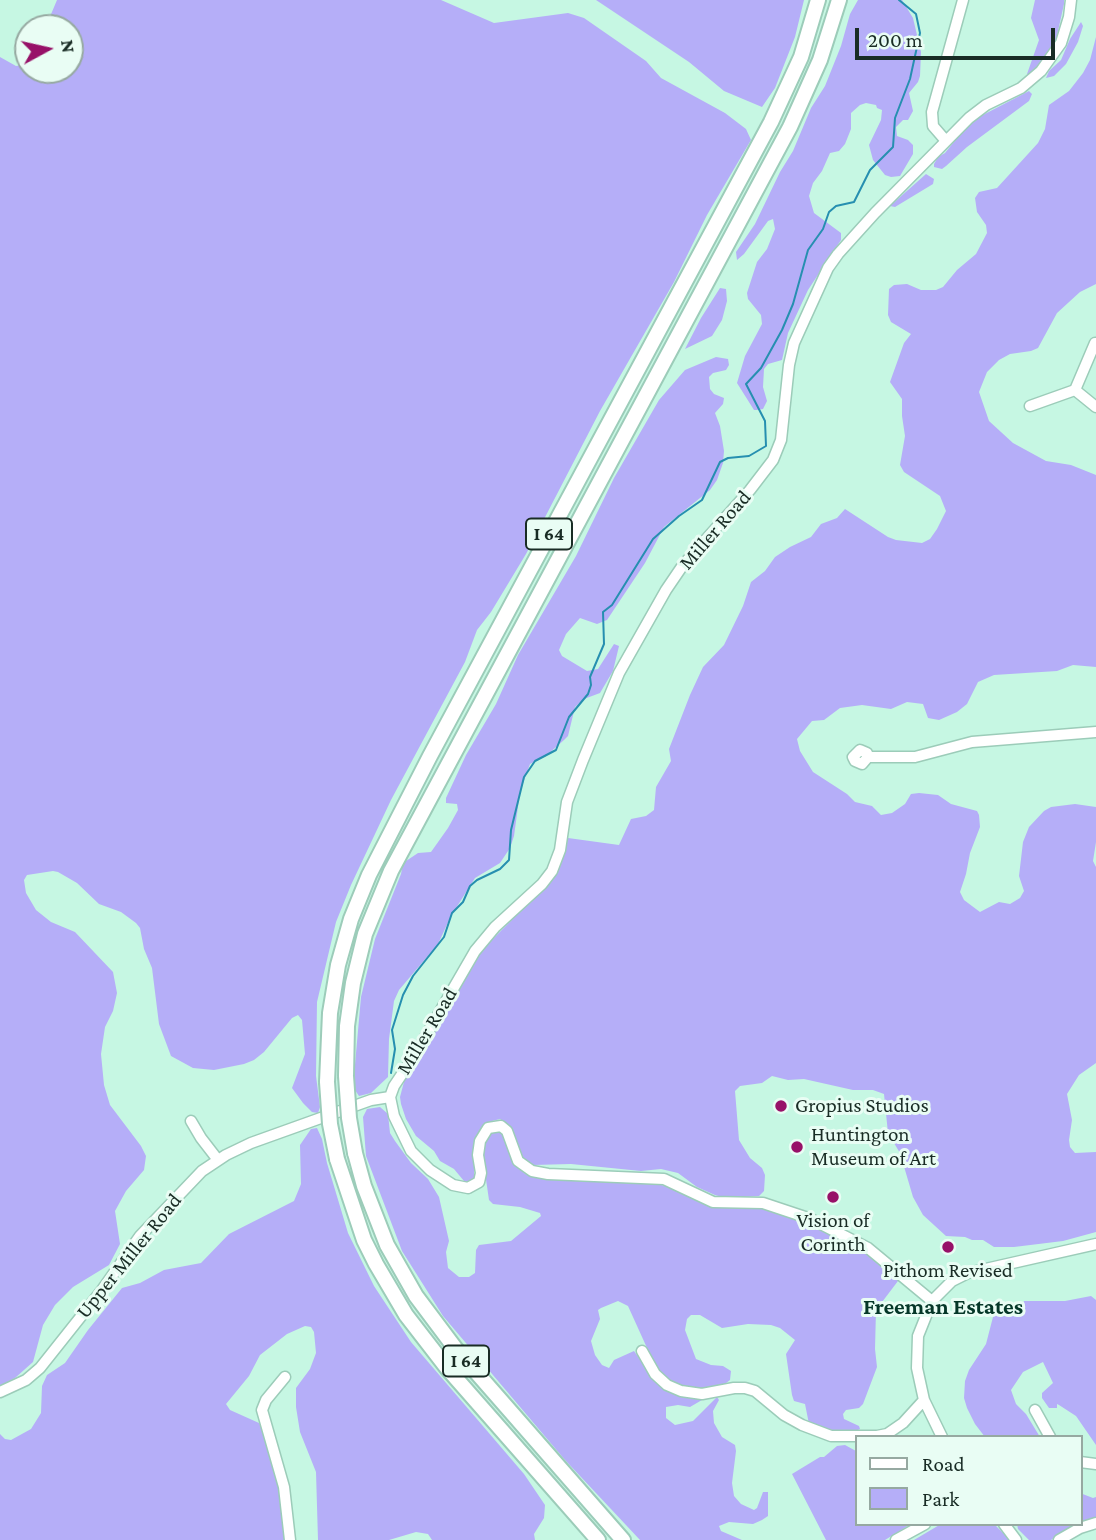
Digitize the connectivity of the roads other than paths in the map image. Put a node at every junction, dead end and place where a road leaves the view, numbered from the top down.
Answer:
1 (818, 0) edge
2 (839, 0) edge
3 (963, 0) edge
4 (1071, 0) edge
5 (946, 141) junction
6 (1095, 343) edge
7 (1075, 390) junction
8 (1030, 407) dead end
9 (1096, 407) edge
10 (1096, 732) edge
11 (868, 757) dead end
12 (390, 1097) junction
13 (191, 1121) dead end
14 (218, 1160) junction
15 (1096, 1244) edge
16 (932, 1301) junction
17 (642, 1351) dead end
18 (285, 1377) dead end
19 (0, 1392) edge
20 (924, 1400) junction
21 (1035, 1410) dead end
22 (855, 1435) edge
23 (859, 1435) edge
24 (942, 1435) edge
25 (1049, 1435) edge
26 (1096, 1523) edge
27 (921, 1526) edge
28 (1005, 1526) edge
29 (290, 1540) edge
30 (598, 1540) edge
31 (623, 1540) edge
32 (895, 1540) edge
33 (1016, 1540) edge
34 (1059, 1540) edge

1 - 30 highway, I 64, bridge
2 - 31 highway, I 64, bridge
3 - 5 street
4 - 5 street, Miller Road
5 - 12 street, Miller Road
6 - 7 street
7 - 8 street
7 - 9 street
10 - 11 street
12 - 14 street, Upper Miller Road
12 - 16 street
13 - 14 street
14 - 19 street, Upper Miller Road
15 - 16 street
16 - 20 street
17 - 22 street
18 - 29 street
20 - 23 street
20 - 24 street
21 - 25 street
26 - 34 street
27 - 32 street
28 - 33 street

